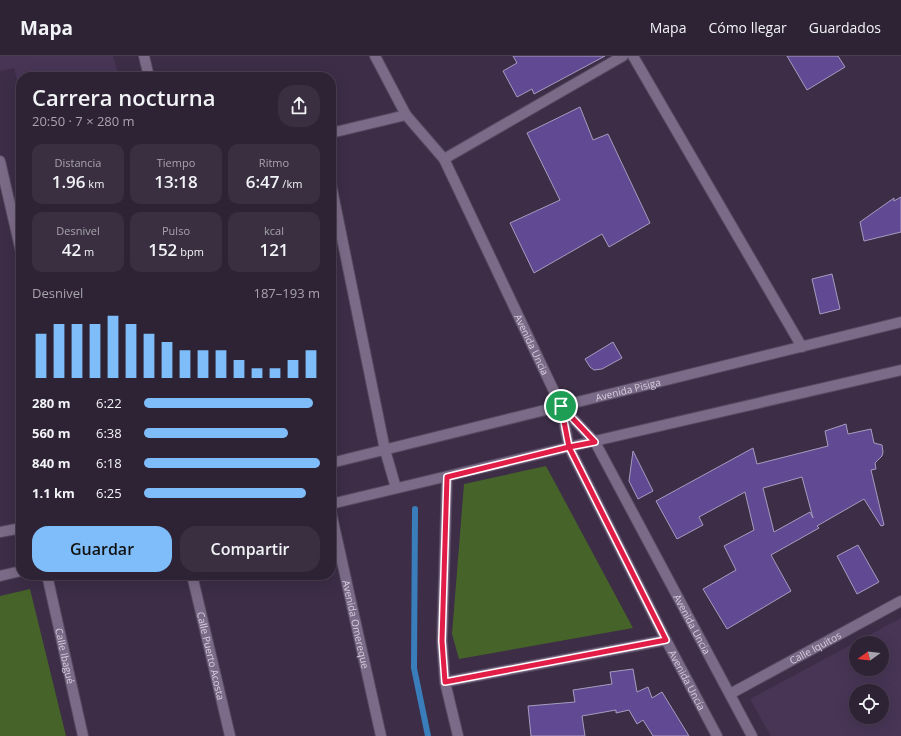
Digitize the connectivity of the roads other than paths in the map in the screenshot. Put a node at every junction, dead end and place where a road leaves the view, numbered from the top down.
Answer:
1 (144, 56) edge
2 (375, 56) edge
3 (623, 56) edge
4 (633, 56) edge
5 (148, 72) edge
6 (406, 116) junction
7 (336, 132) edge
8 (444, 159) junction
9 (0, 161) edge
10 (336, 209) edge
11 (16, 230) edge
12 (901, 322) edge
13 (802, 347) junction
14 (901, 370) edge
15 (561, 406) junction
16 (595, 442) junction
17 (569, 447) junction
18 (385, 450) junction
19 (336, 462) edge
20 (447, 477) junction
21 (396, 488) junction
22 (336, 503) edge
23 (16, 529) edge
24 (0, 532) edge
25 (336, 534) edge
26 (16, 573) edge
27 (0, 576) edge
28 (48, 580) edge
29 (193, 580) edge
30 (901, 601) edge
31 (666, 640) junction
32 (445, 682) junction
33 (730, 694) junction
34 (83, 736) edge
35 (230, 736) edge
36 (381, 736) edge
37 (458, 736) edge
38 (717, 736) edge
39 (752, 736) edge

1 - 5 street
2 - 6 street, Avenida Uncia
3 - 8 street
4 - 13 street
6 - 7 street
6 - 8 street, Avenida Uncia
8 - 15 street, Avenida Uncia
9 - 11 street
10 - 18 street
12 - 13 street, Avenida Pisiga
13 - 15 street, Avenida Pisiga
14 - 16 street
15 - 16 street, Avenida Uncia
15 - 17 street, Avenida Uncía
15 - 18 street, Avenida Pisiga
16 - 17 street
16 - 33 street, Avenida Uncia
17 - 20 street
17 - 31 street, Avenida Uncía
18 - 19 street, Avenida Pisiga
18 - 21 street
20 - 21 street
20 - 32 street
21 - 22 street
23 - 24 street
25 - 36 street, Avenida Omereque
26 - 27 street
28 - 34 street, Calle Ibagué
29 - 35 street, Calle Puerto Acosta
30 - 33 street, Calle Iquitos
31 - 32 street
31 - 38 street, Avenida Uncía
32 - 37 street
33 - 39 street, Avenida Uncia

